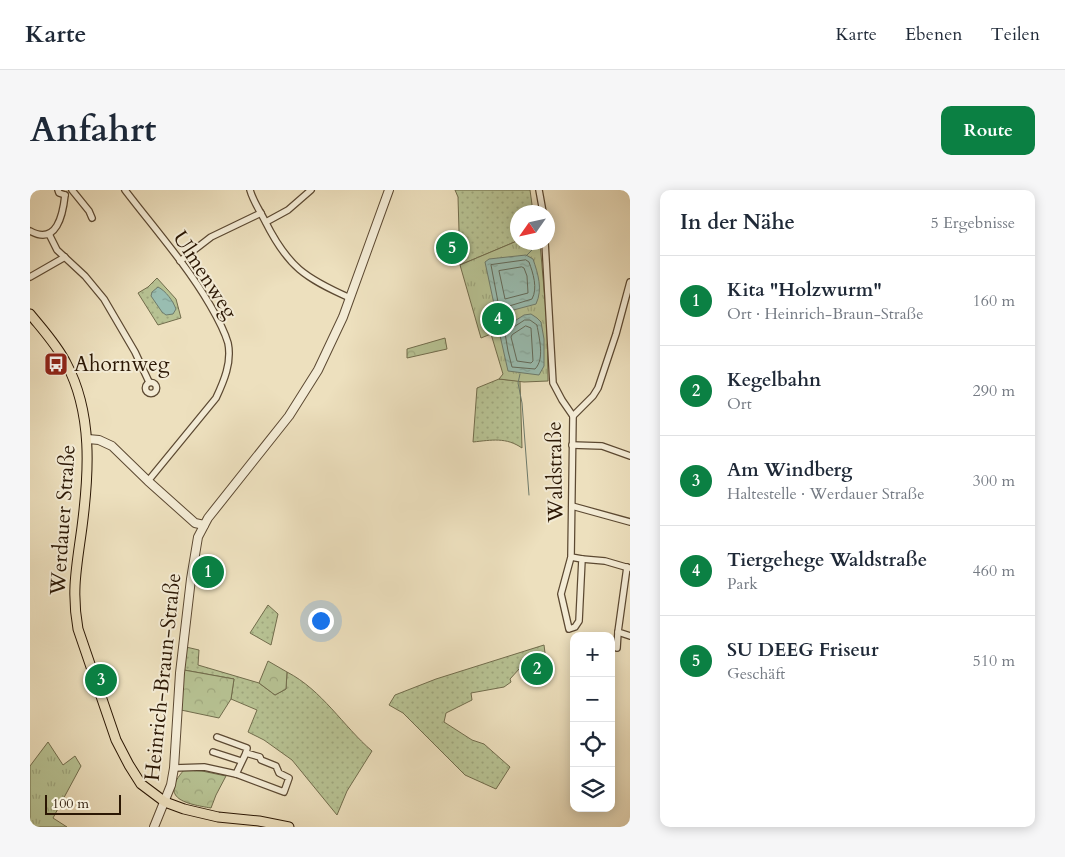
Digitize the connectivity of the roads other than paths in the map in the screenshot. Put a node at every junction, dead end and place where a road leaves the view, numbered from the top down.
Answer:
1 (58, 190) edge
2 (71, 190) edge
3 (125, 190) edge
4 (250, 190) edge
5 (311, 190) edge
6 (389, 190) edge
7 (539, 190) edge
8 (65, 195) junction
9 (542, 205) edge
10 (261, 213) junction
11 (92, 218) dead end
12 (266, 222) junction
13 (30, 231) edge
14 (48, 234) junction
15 (545, 250) edge
16 (65, 257) junction
17 (180, 260) junction
18 (30, 277) edge
19 (630, 282) edge
20 (350, 298) junction
21 (30, 314) edge
22 (149, 382) dead end
23 (573, 416) junction
24 (88, 439) junction
25 (572, 445) junction
26 (630, 456) edge
27 (148, 481) junction
28 (572, 506) junction
29 (630, 522) edge
30 (204, 525) junction
31 (571, 557) junction
32 (582, 559) junction
33 (628, 568) edge
34 (618, 632) junction
35 (630, 636) edge
36 (617, 648) dead end
37 (217, 737) dead end
38 (213, 752) dead end
39 (246, 753) junction
40 (241, 761) junction
41 (174, 768) junction
42 (236, 774) junction
43 (165, 802) junction
44 (154, 827) edge
45 (290, 827) edge

1 - 8 street
2 - 8 street
2 - 11 street
3 - 17 street, Ulmenweg
4 - 10 street
5 - 12 street
6 - 20 street, Heinrich-Braun-Straße
7 - 9 street
8 - 14 street
10 - 12 street
10 - 17 street
12 - 20 street
13 - 14 street
14 - 16 street
15 - 23 street, Waldstraße
16 - 18 street
16 - 22 street
17 - 27 street, Ulmenweg
19 - 23 street
20 - 30 street, Heinrich-Braun-Straße
21 - 24 main road, Werdauer Straße
23 - 25 street, Waldstraße
24 - 27 street
24 - 43 main road, Werdauer Straße
25 - 26 street
25 - 28 street, Waldstraße
27 - 30 street
28 - 29 street
28 - 31 street, Waldstraße
30 - 41 street, Heinrich-Braun-Straße
31 - 32 street
31 - 32 street, Waldstraße
32 - 33 street
33 - 34 street
34 - 35 street
34 - 36 street
37 - 39 street
38 - 40 street
39 - 40 street
39 - 42 street
40 - 42 street
41 - 42 street
41 - 43 street, Heinrich-Braun-Straße
43 - 44 street, Heinrich-Braun-Straße
43 - 45 main road, Werdauer Straße

